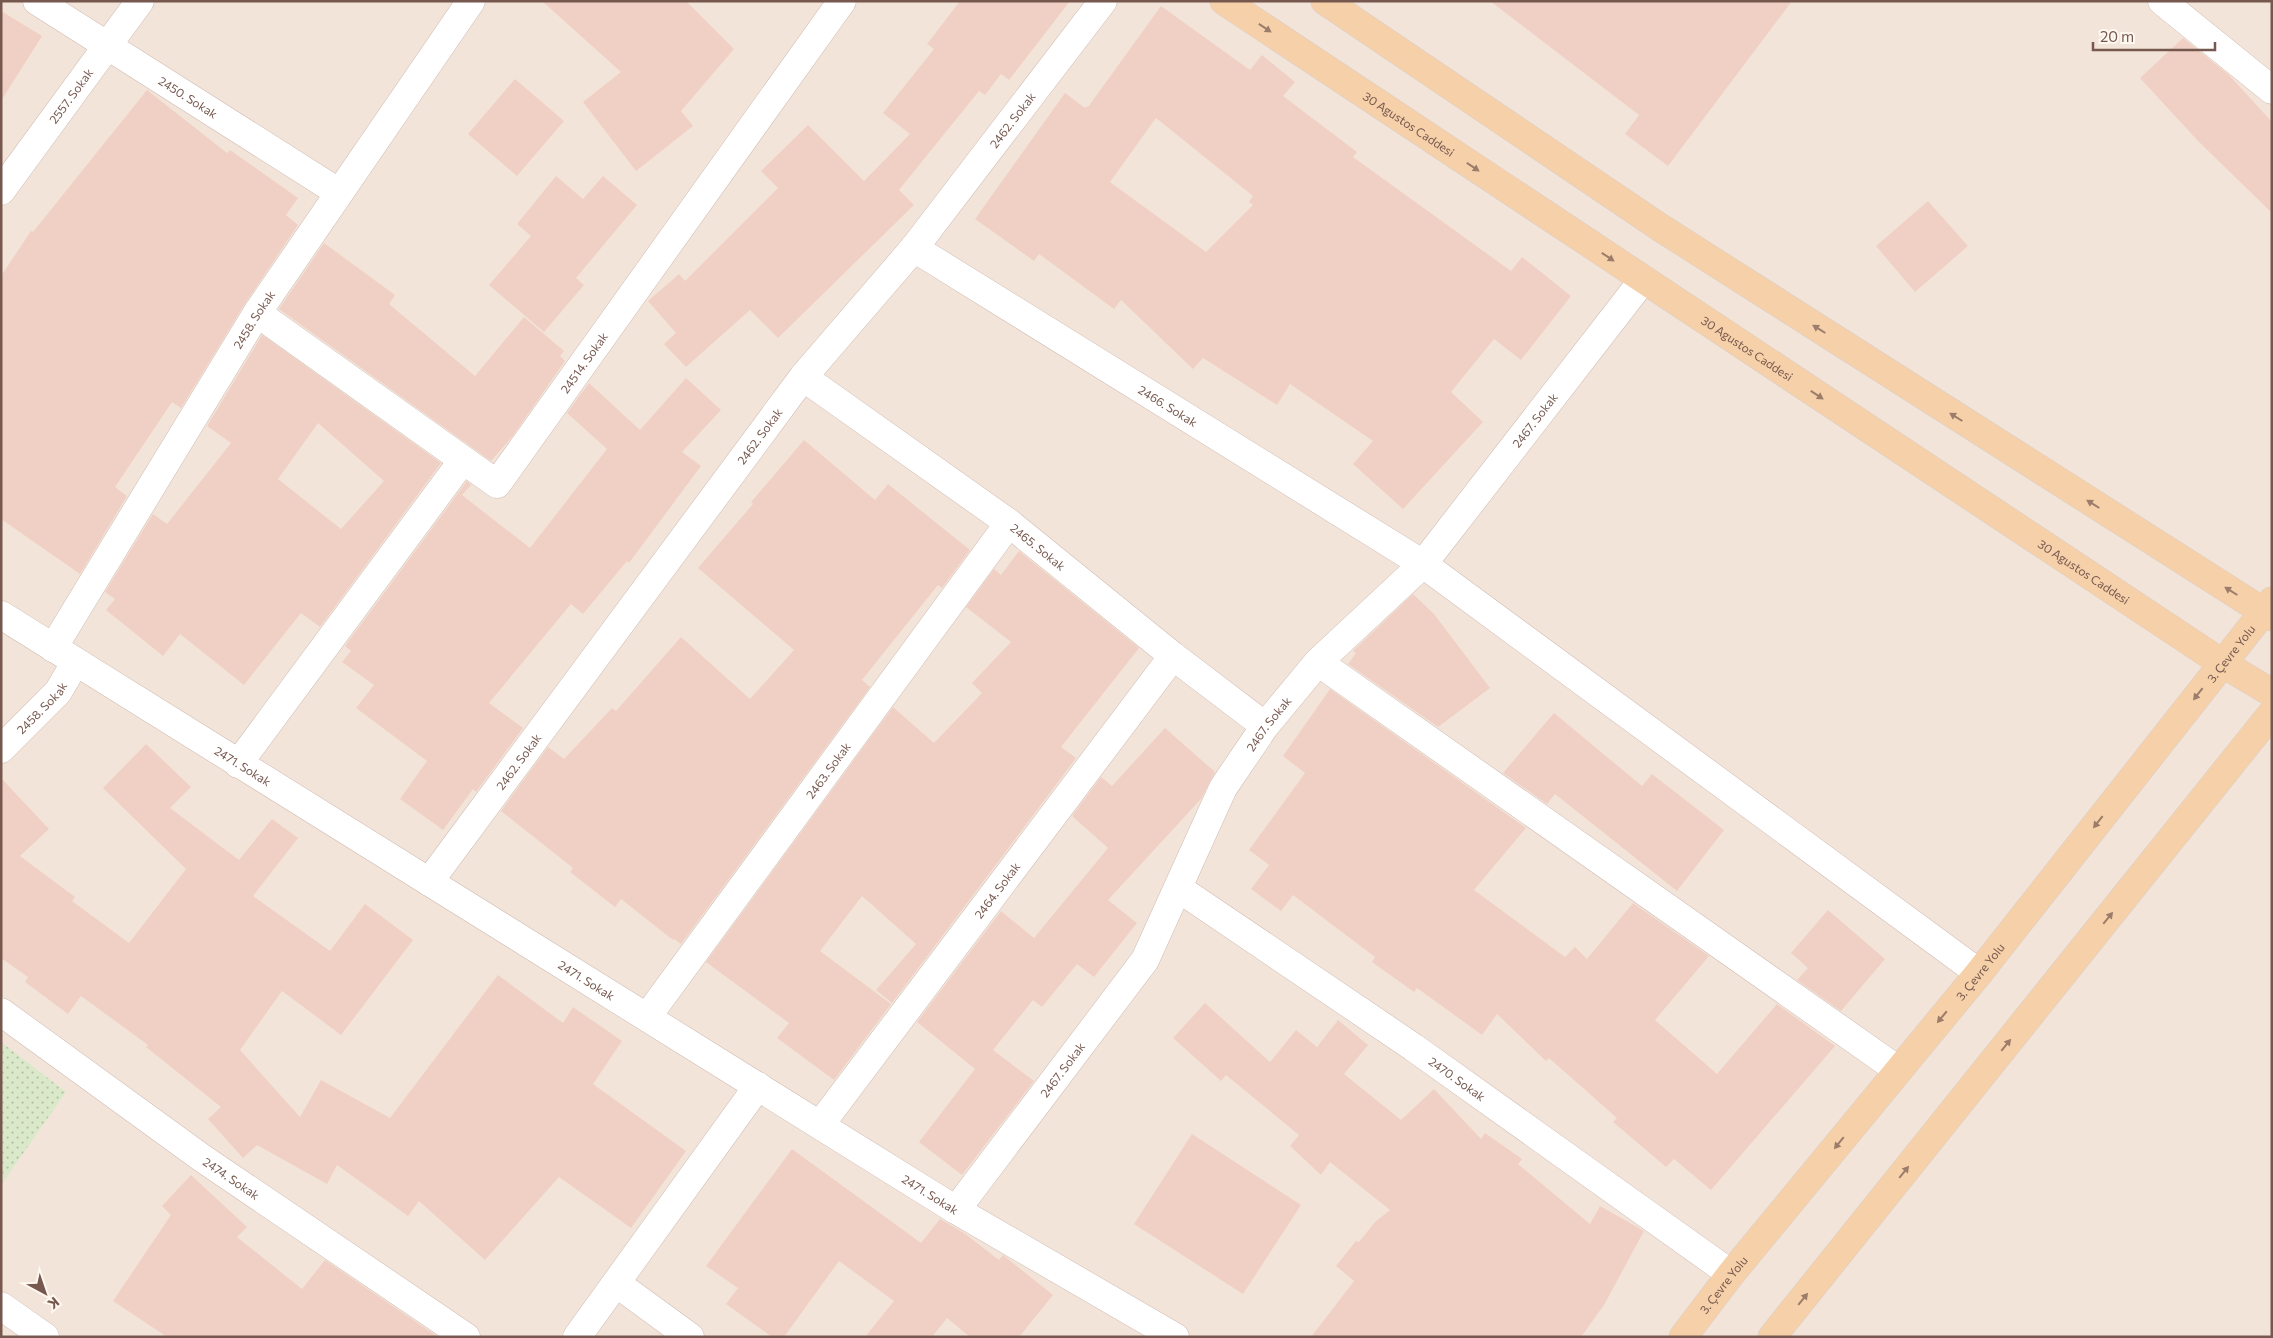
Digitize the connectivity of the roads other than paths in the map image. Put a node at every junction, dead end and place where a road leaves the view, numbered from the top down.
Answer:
1 (37, 1) edge
2 (140, 1) edge
3 (471, 1) edge
4 (842, 1) edge
5 (1103, 1) edge
6 (1224, 1) edge
7 (1325, 1) edge
8 (2162, 1) edge
9 (108, 46) junction
10 (2272, 90) edge
11 (1, 191) edge
12 (338, 192) junction
13 (914, 248) junction
14 (1643, 280) junction
15 (257, 313) junction
16 (803, 377) junction
17 (463, 460) junction
18 (1009, 524) junction
19 (1423, 564) junction
20 (2269, 610) edge
21 (1, 615) edge
22 (64, 656) junction
23 (1173, 656) junction
24 (1318, 662) junction
25 (2222, 663) junction
26 (2272, 693) edge
27 (2272, 713) edge
28 (1265, 726) junction
29 (1, 749) edge
30 (238, 764) junction
31 (429, 882) junction
32 (1178, 888) junction
33 (1979, 973) junction
34 (1, 1012) edge
35 (648, 1017) junction
36 (1898, 1070) junction
37 (758, 1086) junction
38 (820, 1126) junction
39 (956, 1210) junction
40 (1731, 1274) junction
41 (616, 1283) junction
42 (1, 1306) edge
43 (45, 1337) edge
44 (466, 1337) edge
45 (577, 1337) edge
46 (690, 1337) edge
47 (1175, 1337) edge
48 (1683, 1337) edge
49 (1772, 1337) edge

1 - 9 street, 2450. Sokak
2 - 9 street, 2557. Sokak
3 - 12 street, 2458. Sokak
4 - 17 street, 24514. Sokak
5 - 13 street, 2462. Sokak
6 -> 14 main road, 30 Agustos Caddesi
20 -> 7 main road
8 - 10 street
9 - 11 street, 2557. Sokak
9 - 12 street, 2450. Sokak
12 - 15 street, 2458. Sokak
13 - 16 street, 2462. Sokak
13 - 19 street, 2466. Sokak
14 - 19 street, 2467. Sokak
14 -> 25 main road, 30 Agustos Caddesi
15 - 17 street, 24514. Sokak
15 - 22 street, 2458. Sokak
16 - 18 street, 2465. Sokak
16 - 31 street, 2462. Sokak
17 - 30 street
18 - 23 street, 2465. Sokak
18 - 35 street, 2463. Sokak
19 - 24 street, 2467. Sokak
19 - 33 street, 2466. Sokak
20 - 25 main road, 3. Çevre Yolu
21 - 22 street, 2471. Sokak
22 - 29 street, 2458. Sokak
22 - 30 street, 2471. Sokak
23 - 28 street, 2465. Sokak
23 - 38 street, 2464. Sokak
24 - 28 street, 2467. Sokak
24 - 36 street
25 - 26 main road, 30 Agustos Caddesi
25 -> 33 main road, 3. Çevre Yolu
49 -> 27 main road
28 - 32 street, 2467. Sokak
30 - 31 street, 2471. Sokak
31 - 35 street, 2471. Sokak
32 - 39 street, 2467. Sokak
32 - 40 street, 2470. Sokak
33 -> 36 main road, 3. Çevre Yolu
34 - 44 street, 2474. Sokak
35 - 37 street, 2471. Sokak
36 -> 40 main road, 3. Çevre Yolu
37 - 38 street, 2471. Sokak
37 - 41 street
38 - 39 street, 2471. Sokak
39 - 47 street, 2471. Sokak
40 - 48 main road, 3. Çevre Yolu
41 - 45 street
41 - 46 street
42 - 43 street

